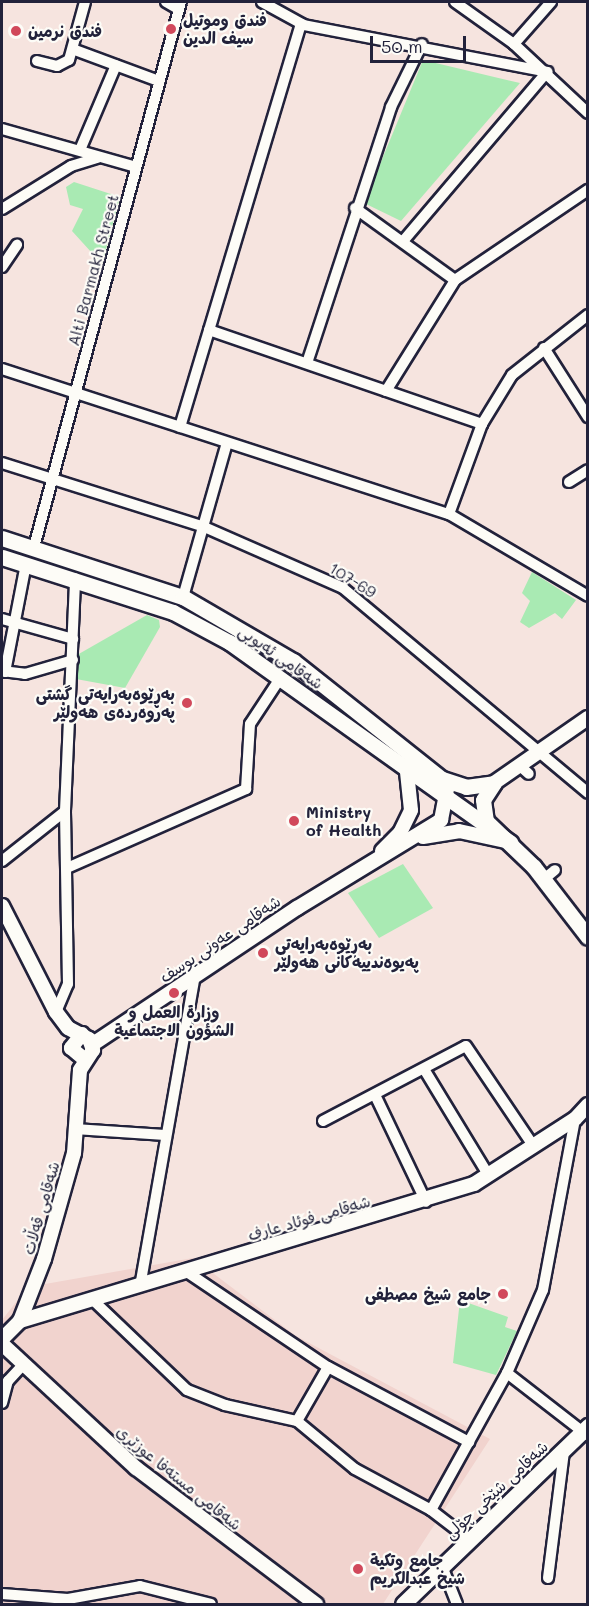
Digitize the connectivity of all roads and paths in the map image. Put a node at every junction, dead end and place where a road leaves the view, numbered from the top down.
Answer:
1 (85, 2) edge
2 (166, 2) edge
3 (262, 2) edge
4 (454, 2) edge
5 (550, 2) edge
6 (179, 5) edge
7 (301, 24) junction
8 (422, 44) junction
9 (514, 44) junction
10 (75, 50) junction
11 (37, 61) dead end
12 (116, 65) junction
13 (547, 72) junction
14 (159, 81) junction
15 (588, 113) edge
16 (2, 129) edge
17 (80, 150) junction
18 (99, 158) junction
19 (136, 167) junction
20 (588, 190) edge
21 (355, 208) junction
22 (2, 209) edge
23 (404, 240) junction
24 (17, 245) dead end
25 (2, 267) edge
26 (455, 280) junction
27 (588, 315) edge
28 (209, 330) junction
29 (544, 348) junction
30 (307, 363) junction
31 (2, 369) edge
32 (386, 391) junction
33 (76, 393) junction
34 (588, 417) edge
35 (482, 424) junction
36 (180, 427) junction
37 (227, 443) junction
38 (2, 463) edge
39 (588, 471) edge
40 (52, 482) junction
41 (569, 482) dead end
42 (449, 514) junction
43 (202, 526) junction
44 (2, 538) edge
45 (34, 547) junction
46 (2, 557) edge
47 (26, 564) junction
48 (75, 578) junction
49 (588, 596) edge
50 (183, 597) junction
51 (2, 619) edge
52 (13, 622) junction
53 (73, 639) junction
54 (73, 660) junction
55 (3, 671) edge
56 (281, 677) junction
57 (588, 718) edge
58 (537, 752) junction
59 (407, 771) junction
60 (440, 777) junction
61 (494, 783) junction
62 (588, 793) edge
63 (448, 803) junction
64 (65, 811) junction
65 (415, 839) junction
66 (511, 843) junction
67 (2, 861) edge
68 (366, 864) junction
69 (67, 868) junction
70 (2, 906) edge
71 (583, 920) edge
72 (588, 937) edge
73 (195, 976) junction
74 (56, 1012) junction
75 (68, 1028) junction
76 (87, 1039) junction
77 (76, 1054) junction
78 (424, 1069) junction
79 (376, 1097) junction
80 (588, 1105) edge
81 (574, 1119) junction
82 (323, 1121) dead end
83 (76, 1129) junction
84 (164, 1135) junction
85 (534, 1147) junction
86 (489, 1176) junction
87 (426, 1202) junction
88 (184, 1270) junction
89 (141, 1281) junction
90 (96, 1303) dead end
91 (20, 1320) junction
92 (2, 1342) edge
93 (24, 1364) junction
94 (328, 1367) junction
95 (507, 1373) junction
96 (5, 1378) edge
97 (2, 1403) edge
98 (297, 1421) junction
99 (586, 1431) edge
100 (469, 1442) junction
101 (564, 1451) junction
102 (431, 1510) junction
103 (470, 1540) junction
104 (442, 1566) junction
105 (548, 1578) dead end
106 (2, 1594) edge
107 (211, 1605) edge
108 (316, 1605) edge
109 (403, 1605) edge
110 (457, 1605) edge

1 - 10 street
2 - 6 street
3 - 7 street
4 - 9 street
5 - 9 street
6 - 14 street, Alti Barmakh Street
7 - 8 street
7 - 28 street
8 - 13 street
8 - 21 street
9 - 13 street
10 - 11 street
10 - 12 street
12 - 14 street
12 - 17 street
13 - 15 street
13 - 23 street
14 - 19 street, Alti Barmakh Street
16 - 17 street
17 - 18 street
18 - 19 street
18 - 22 street
19 - 33 street, Alti Barmakh Street
20 - 26 street
21 - 23 street
21 - 30 street
23 - 26 street
24 - 25 street
26 - 32 street
27 - 29 street
28 - 30 street
28 - 36 street
29 - 34 street
29 - 35 street
30 - 32 street
31 - 33 street
32 - 35 street
33 - 36 street
33 - 40 street, Alti Barmakh Street
35 - 42 street
36 - 37 street
37 - 42 street
37 - 43 street
38 - 40 street, 107-69
39 - 41 street
40 - 43 street, 107-69
40 - 45 street, Alti Barmakh Street
42 - 49 street
43 - 50 street
43 - 58 street, 107-69
44 - 45 main road, شەقامی ئەیوبی
45 - 50 main road, شەقامی ئەیوبی
46 - 47 main road, شەقامی ئەیوبی
47 - 48 main road, شەقامی ئەیوبی
47 - 52 street
48 - 53 street
48 - 56 main road, شەقامی ئەیوبی
50 - 60 main road, شەقامی ئەیوبی
51 - 52 street
52 - 53 street
52 - 55 street
53 - 54 street
54 - 55 street
54 - 64 street
56 - 59 main road, شەقامی ئەیوبی
56 - 69 street
57 - 58 main road
58 - 61 main road
58 - 62 street, 107-69
59 - 63 main road, شەقامی ئەیوبی
59 - 68 main road, شەقامی عەونی یوسف
60 - 61 main road, شەقامی ئەیوبی
60 - 63 main road
61 - 66 main road
63 - 65 main road, شەقامی عەونی یوسف
63 - 66 main road, شەقامی ئەیوبی
64 - 67 street
64 - 69 street
65 - 66 main road, شەقامی عەونی یوسف
65 - 68 main road, شەقامی عەونی یوسف
66 - 71 main road
68 - 73 main road, شەقامی عەونی یوسف
69 - 74 street
70 - 74 main road, شەقامی قەڵات
71 - 72 main road
73 - 76 main road, شەقامی عەونی یوسف
73 - 84 street
74 - 75 main road, شەقامی قەڵات
75 - 76 main road, شەقامی قەڵات
75 - 77 main road, شەقامی قەڵات
76 - 77 main road, شەقامی قەڵات
76 - 77 main road, شەقامی قەڵات
77 - 83 main road, شەقامی قەڵات
78 - 79 street
78 - 85 street
78 - 86 street
79 - 82 street
79 - 87 street
80 - 81 main road, شەقامی فوئاد عارف
81 - 85 main road, شەقامی فوئاد عارف
81 - 95 street
83 - 84 street
83 - 91 main road, شەقامی قەڵات
84 - 89 street
85 - 86 main road, شەقامی فوئاد عارف
86 - 87 main road, شەقامی فوئاد عارف
87 - 88 main road, شەقامی فوئاد عارف
88 - 89 main road, شەقامی فوئاد عارف
88 - 94 street
89 - 91 main road, شەقامی فوئاد عارف
90 - 98 street
91 - 92 main road, شەقامی قەڵات
92 - 93 main road, شەقامی مستەفا عوزێری
93 - 96 street
93 - 108 main road, شەقامی مستەفا عوزێری
94 - 98 street
94 - 100 street
95 - 99 street
95 - 100 street
96 - 97 street
98 - 102 street
99 - 101 main road, شەقامی شێخی چۆلی
100 - 102 street
101 - 103 main road, شەقامی شێخی چۆلی
101 - 105 street
102 - 103 street
103 - 104 main road, شەقامی شێخی چۆلی
104 - 109 main road, شەقامی شێخی چۆلی
104 - 110 street
106 - 107 street

